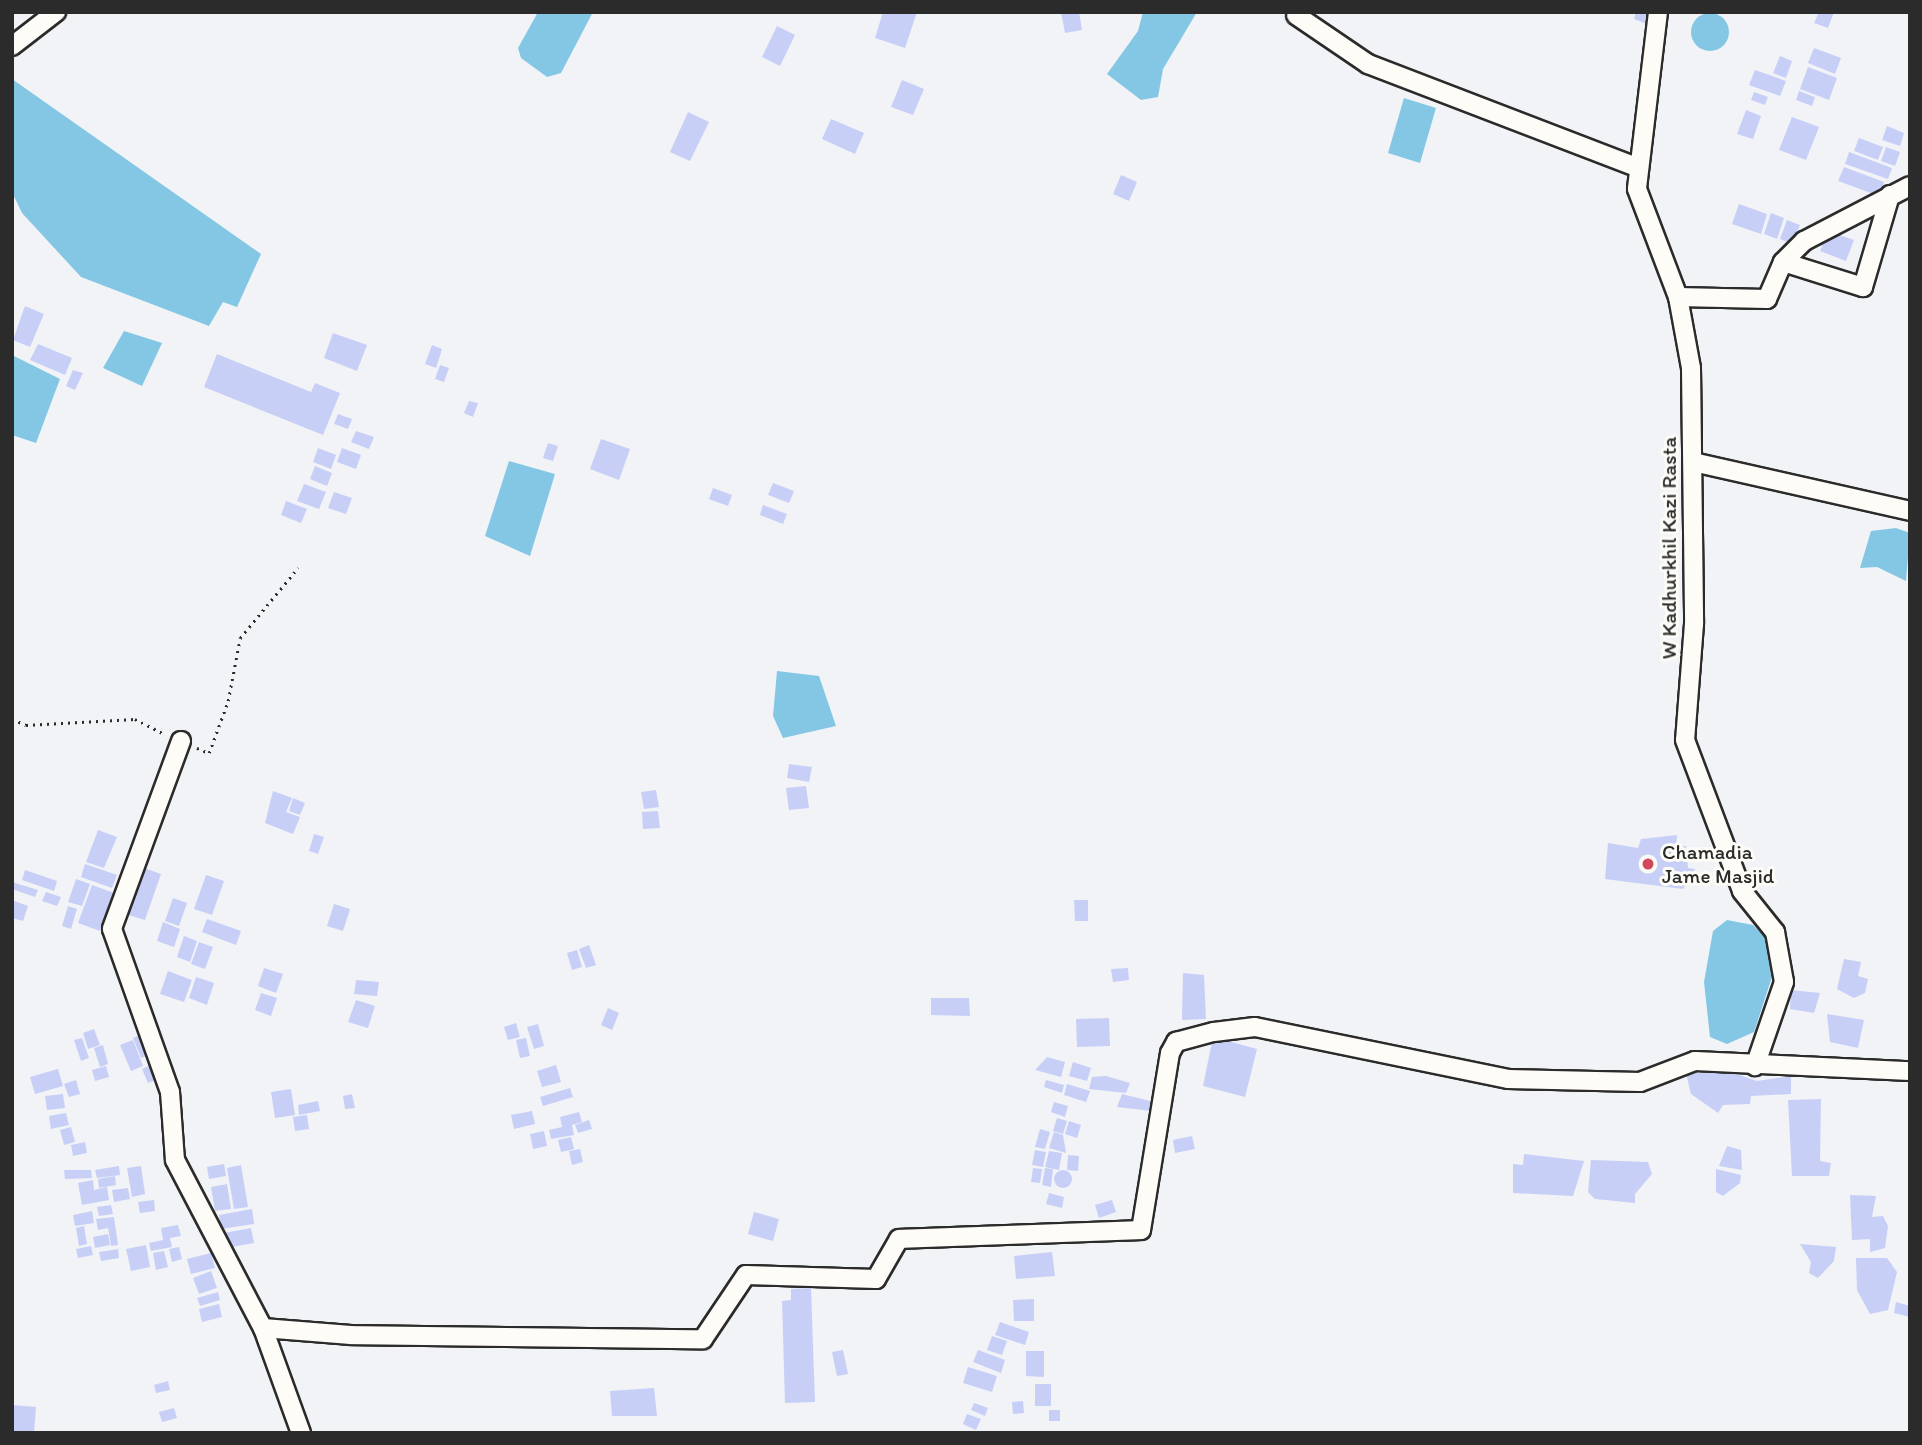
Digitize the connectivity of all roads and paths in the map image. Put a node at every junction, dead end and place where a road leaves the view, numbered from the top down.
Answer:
1 (56, 12) edge
2 (1658, 12) edge
3 (1296, 15) dead end
4 (12, 46) edge
5 (1639, 168) junction
6 (1910, 187) edge
7 (1890, 195) junction
8 (1783, 262) junction
9 (1678, 297) junction
10 (1693, 462) junction
11 (1910, 511) edge
12 (298, 568) dead end
13 (12, 719) edge
14 (181, 741) junction
15 (1755, 1066) junction
16 (1910, 1072) edge
17 (263, 1328) junction
18 (301, 1433) edge

1 - 4 street
2 - 5 street, W Kadhurkhil Kazi Rasta
3 - 5 street
5 - 9 street, W Kadhurkhil Kazi Rasta
6 - 7 street
7 - 8 street
7 - 8 street
8 - 9 street
9 - 10 street, W Kadhurkhil Kazi Rasta
10 - 11 street
10 - 15 street, W Kadhurkhil Kazi Rasta
12 - 14 path
13 - 14 path
14 - 17 street
15 - 16 street
15 - 17 street
17 - 18 street

